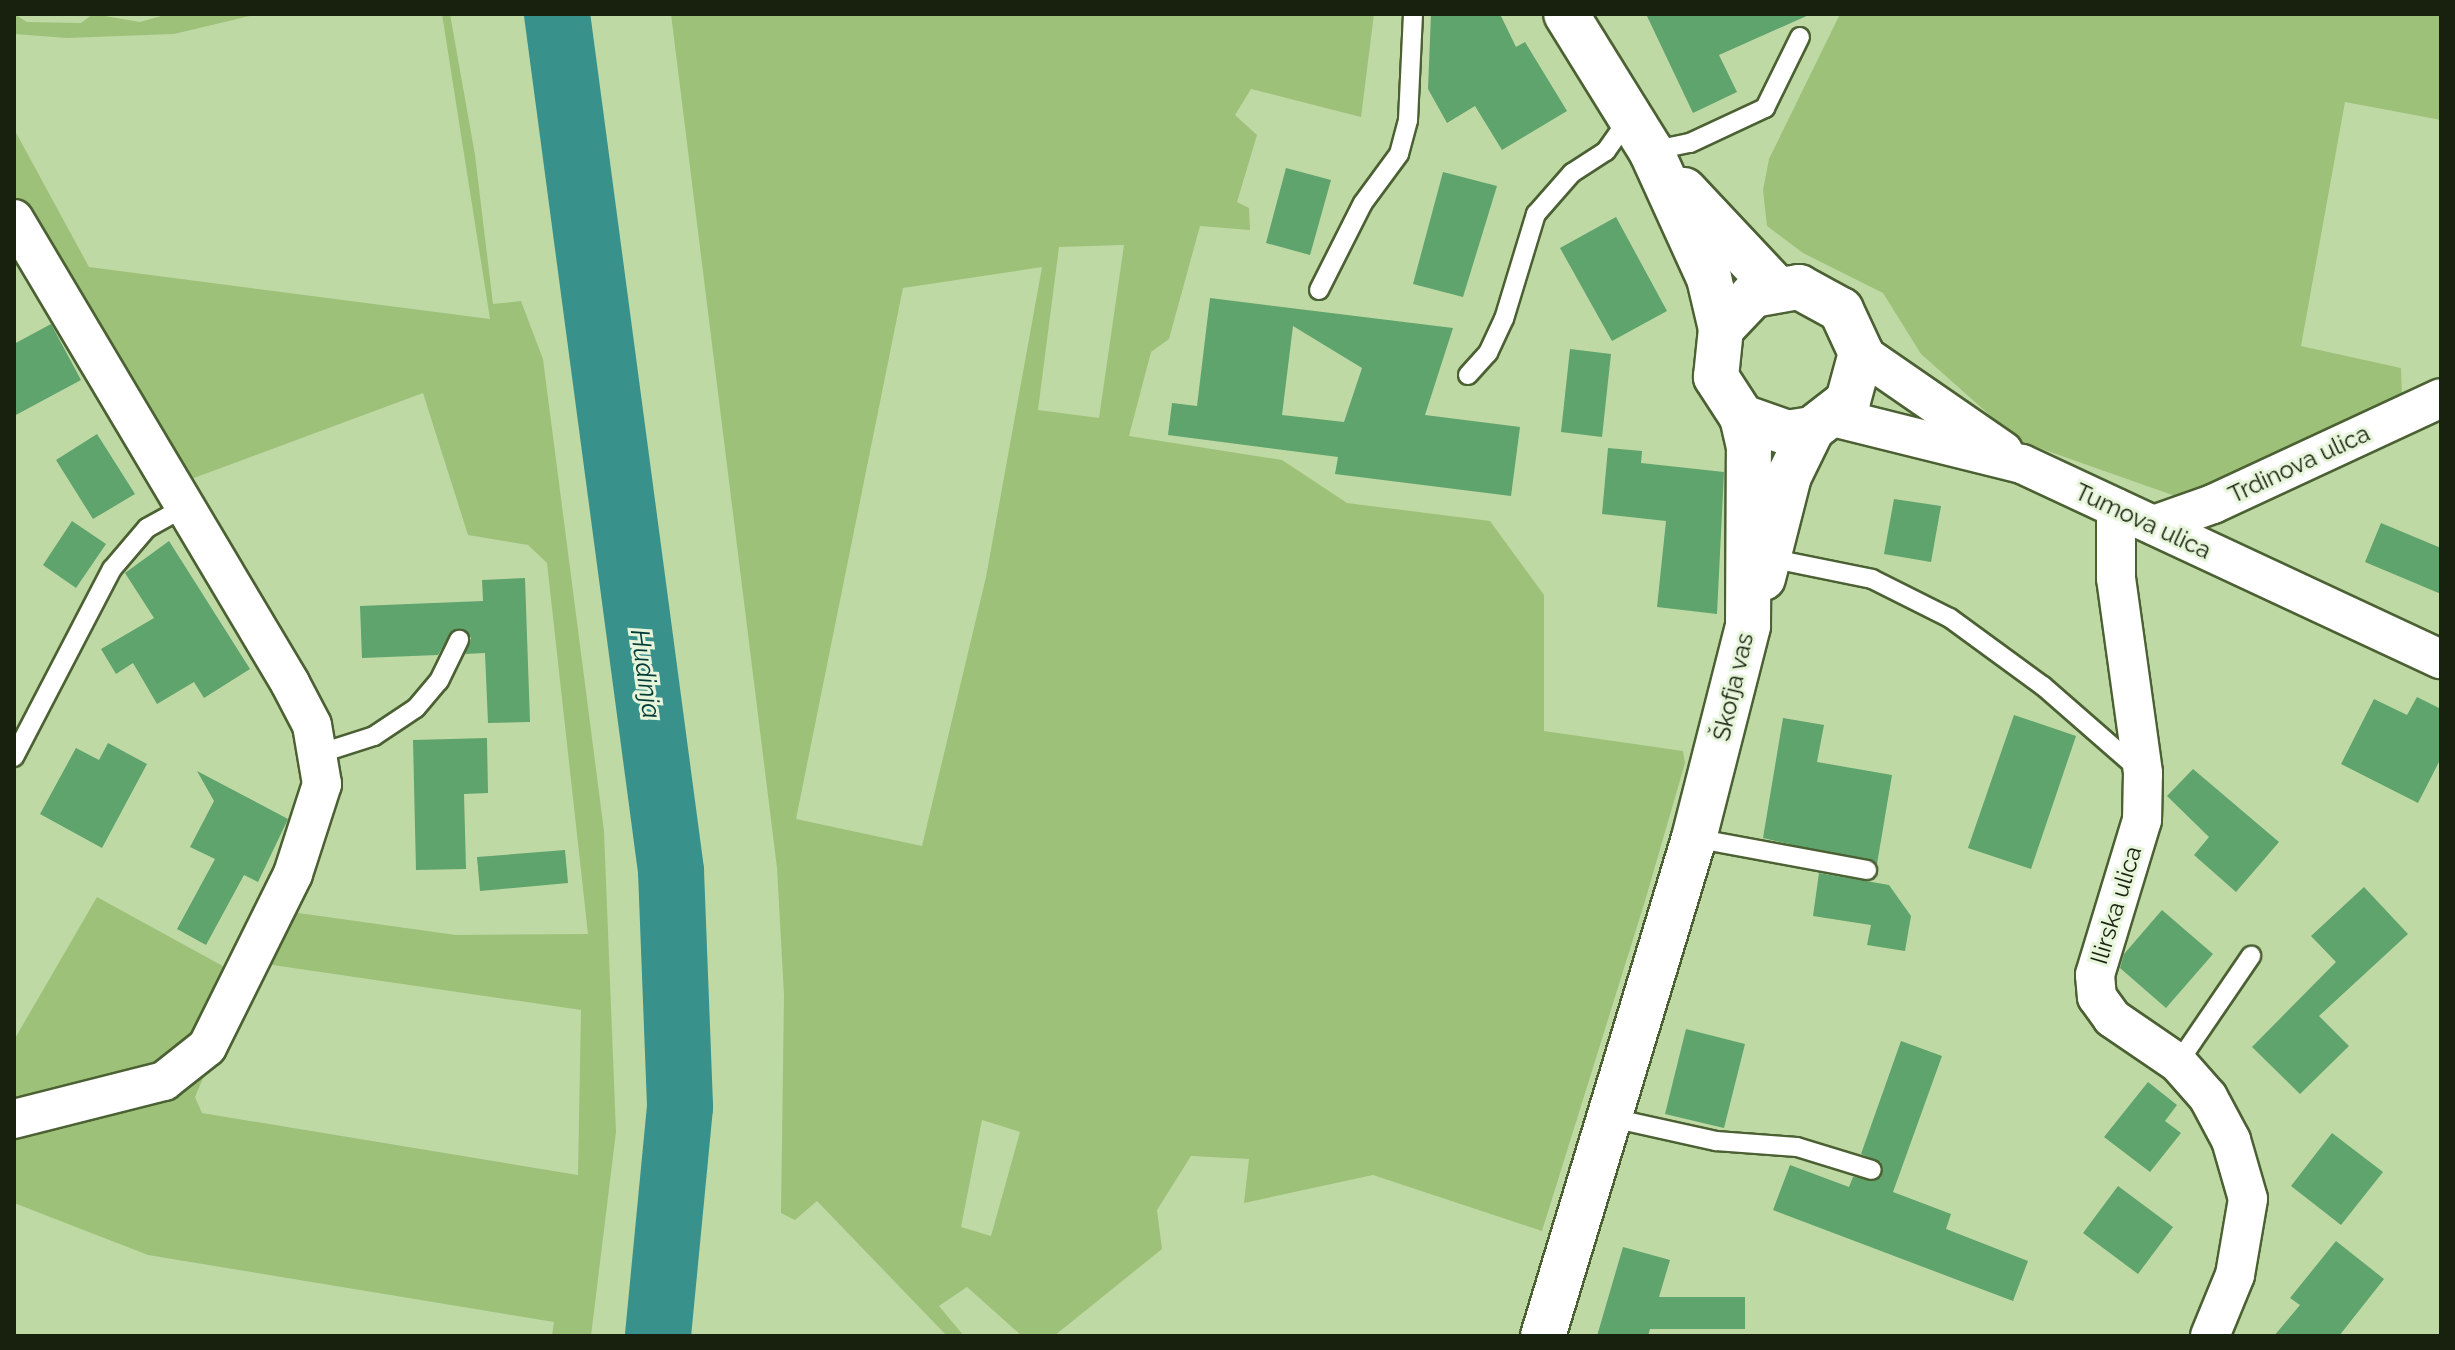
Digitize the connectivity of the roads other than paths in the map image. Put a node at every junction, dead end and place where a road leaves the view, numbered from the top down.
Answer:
1 (1413, 14) edge
2 (1566, 14) edge
3 (1800, 37) dead end
4 (1639, 136) junction
5 (16, 230) edge
6 (1775, 287) junction
7 (1319, 290) dead end
8 (1721, 329) junction
9 (1861, 353) junction
10 (1468, 375) dead end
11 (2441, 398) edge
12 (1742, 417) junction
13 (1822, 423) junction
14 (2022, 464) junction
15 (185, 507) junction
16 (2116, 508) junction
17 (2154, 525) junction
18 (1769, 558) junction
19 (1748, 626) junction
20 (459, 640) dead end
21 (2441, 659) edge
22 (318, 754) junction
23 (14, 757) edge
24 (2143, 773) junction
25 (1694, 838) junction
26 (1867, 870) dead end
27 (2251, 956) dead end
28 (2178, 1063) junction
29 (1612, 1118) junction
30 (14, 1119) edge
31 (1872, 1170) dead end
32 (1543, 1336) edge
33 (2210, 1336) edge

1 - 7 lane
2 - 4 main road, Škofja vas
3 - 4 lane
4 - 6 main road
4 - 8 main road, Škofja vas
4 - 10 lane
5 - 15 street
6 - 8 main road
6 - 9 main road
8 - 12 main road, Škofja vas
9 - 13 main road
9 - 14 street
11 - 17 street, Trdinova ulica
12 - 13 main road
12 - 19 main road, Škofja vas
13 - 14 street, Tumova ulica
13 - 18 main road
14 - 16 street, Tumova ulica
15 - 22 street
15 - 23 lane
16 - 17 street, Tumova ulica
16 - 24 street, Ilirska ulica
17 - 21 street, Tumova ulica
18 - 19 main road
18 - 24 lane
19 - 25 main road, Škofja vas
20 - 22 lane
22 - 30 street
24 - 28 street, Ilirska ulica
25 - 26 lane
25 - 29 main road, Škofja vas
27 - 28 lane
28 - 33 street, Ilirska ulica
29 - 31 lane
29 - 32 main road, Škofja vas

